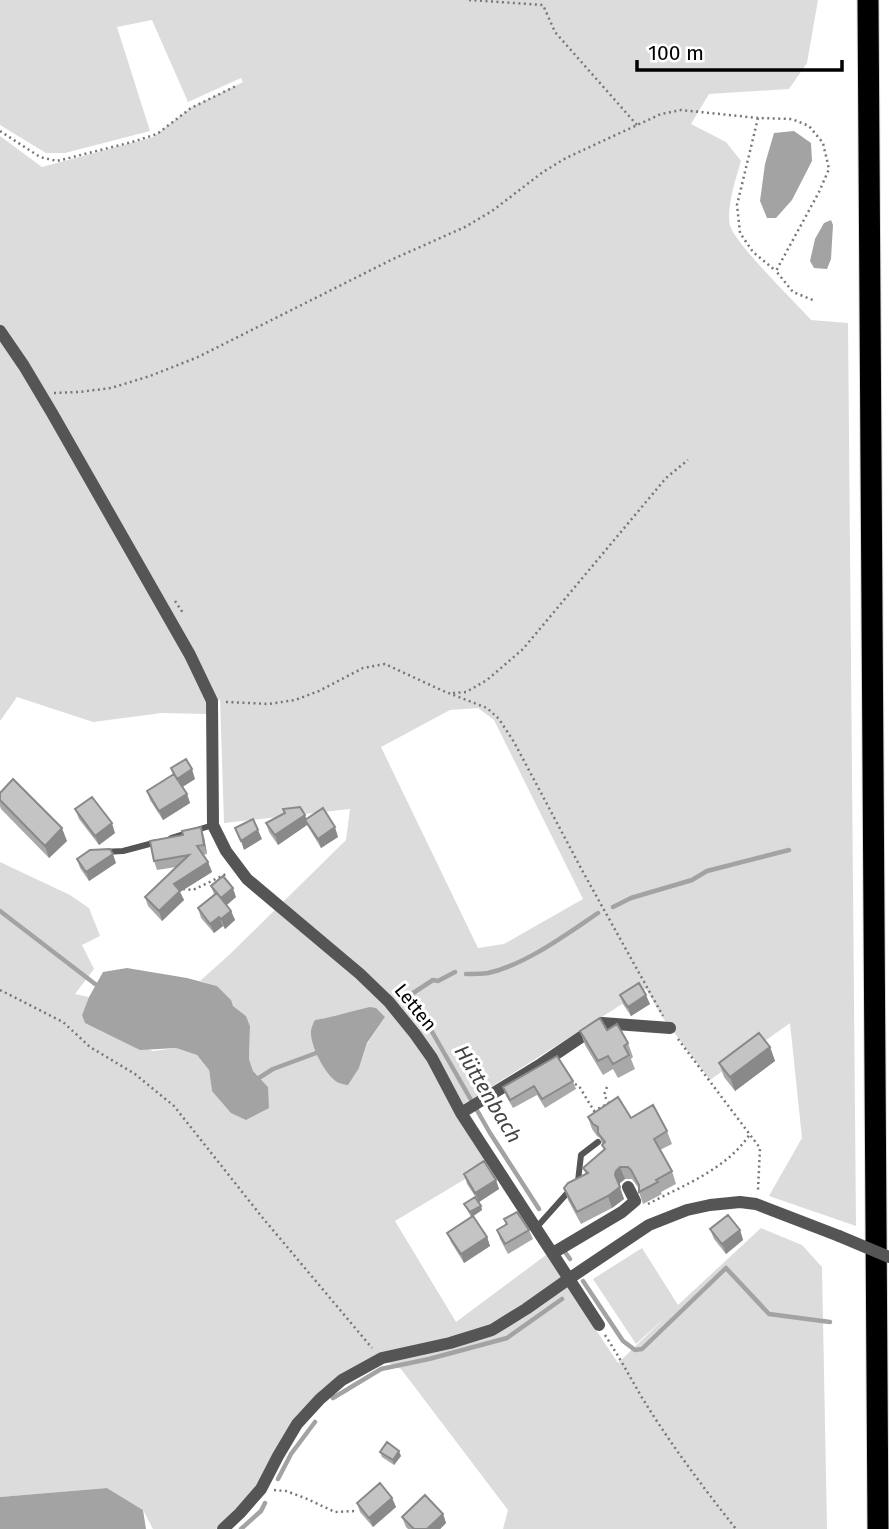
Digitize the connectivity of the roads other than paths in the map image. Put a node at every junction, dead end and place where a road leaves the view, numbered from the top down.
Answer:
1 (868, 0) edge
2 (0, 331) edge
3 (213, 825) junction
4 (98, 853) edge
5 (670, 1028) road end
6 (461, 1114) junction
7 (598, 1142) edge
8 (628, 1187) dead end
9 (536, 1228) junction
10 (553, 1254) junction
11 (889, 1257) edge
12 (570, 1278) junction
13 (599, 1325) road end
14 (223, 1529) edge
15 (878, 1529) edge

1 - 15 highway
2 - 3 street, Letten
3 - 4 lane
3 - 6 street, Letten
5 - 6 street
6 - 9 street, Letten
7 - 9 lane
8 - 10 street
9 - 10 street, Letten
10 - 12 street, Letten
11 - 12 street, bridge
12 - 13 street, Letten
12 - 14 street

